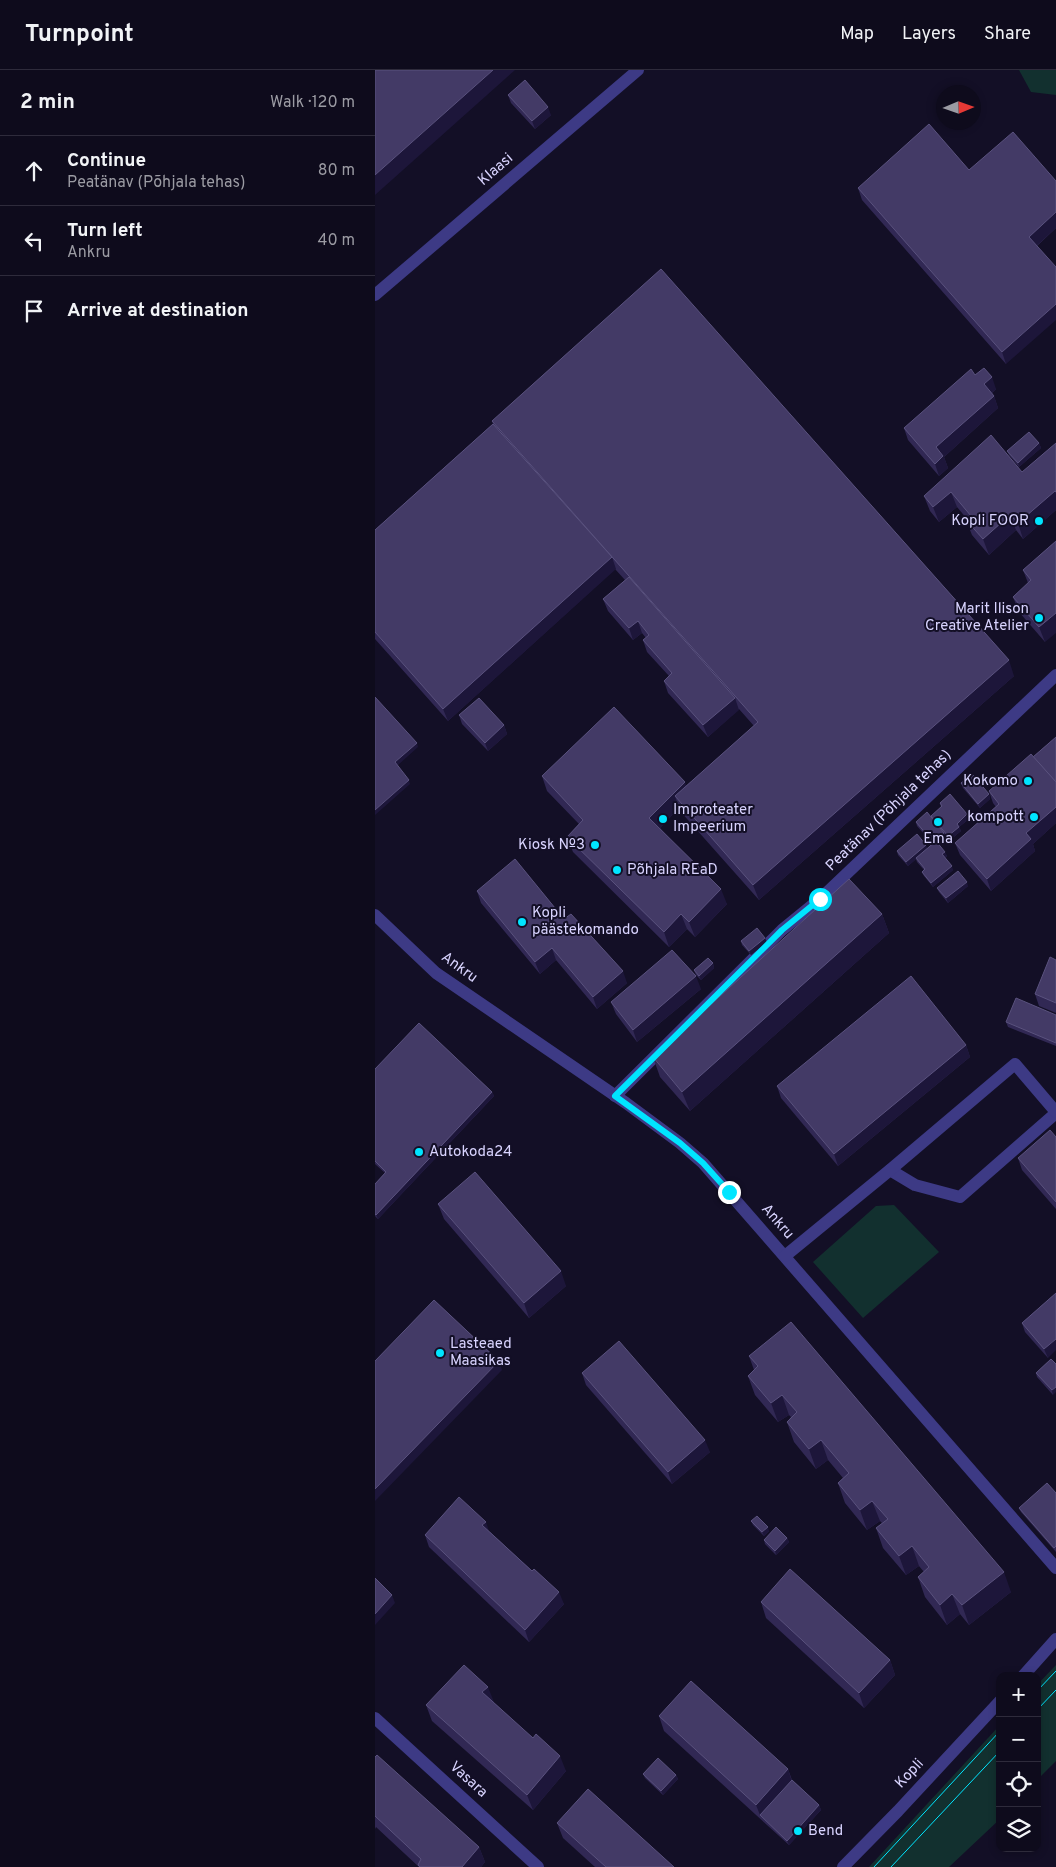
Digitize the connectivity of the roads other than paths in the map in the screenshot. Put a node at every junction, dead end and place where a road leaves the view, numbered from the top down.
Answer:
1 (638, 70) edge
2 (375, 295) edge
3 (1056, 675) edge
4 (375, 915) edge
5 (615, 1096) junction
6 (1056, 1113) edge
7 (890, 1170) junction
8 (785, 1256) junction
9 (1056, 1568) edge
10 (1056, 1640) edge
11 (1027, 1672) edge
12 (996, 1705) edge
13 (375, 1718) edge
14 (539, 1867) edge
15 (843, 1867) edge

1 - 2 street, Klaasi
3 - 5 street, Peatänav (Põhjala tehas)
4 - 5 street, Ankru
5 - 8 street, Ankru
6 - 7 street
6 - 7 street
7 - 8 street
8 - 9 street, Ankru
10 - 11 street
12 - 15 street, Kopli
13 - 14 street, Vasara

